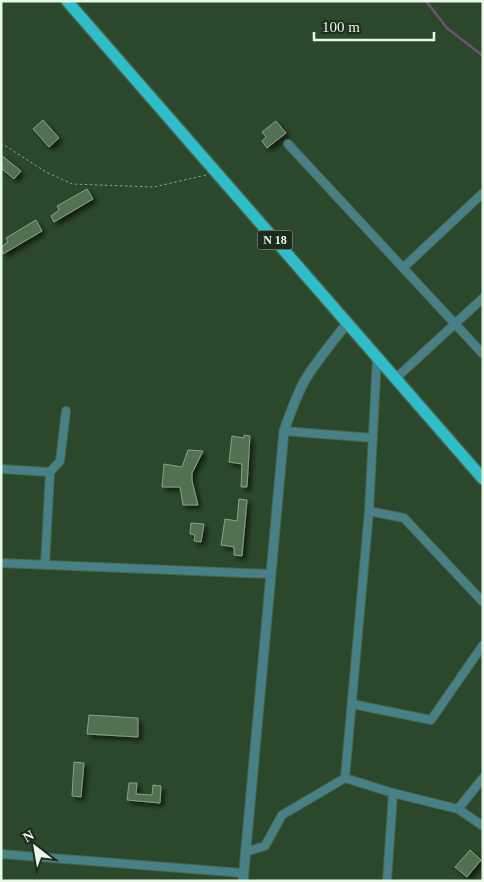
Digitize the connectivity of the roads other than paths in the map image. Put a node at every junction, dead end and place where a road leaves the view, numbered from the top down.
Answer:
1 (67, 1) edge
2 (288, 144) dead end
3 (483, 193) edge
4 (403, 268) junction
5 (483, 298) edge
6 (348, 323) junction
7 (456, 323) junction
8 (483, 354) edge
9 (377, 357) junction
10 (395, 379) junction
11 (66, 411) dead end
12 (284, 431) junction
13 (373, 438) junction
14 (1, 469) edge
15 (50, 472) junction
16 (483, 480) edge
17 (369, 511) junction
18 (1, 564) edge
19 (45, 565) junction
20 (271, 574) junction
21 (483, 602) edge
22 (483, 645) edge
23 (352, 704) junction
24 (345, 778) junction
25 (483, 778) edge
26 (393, 793) junction
27 (458, 809) junction
28 (483, 826) edge
29 (245, 852) junction
30 (1, 854) edge
31 (243, 877) edge
32 (387, 881) edge

1 - 6 main road, N 18
2 - 4 street
3 - 4 street
4 - 7 street
5 - 7 street
6 - 9 main road, N 18
6 - 12 street
7 - 8 street
7 - 10 street
9 - 10 main road, N 18
9 - 13 street
10 - 16 main road, N 18
11 - 15 street
12 - 13 street
12 - 20 street
13 - 17 street
14 - 15 street
15 - 19 street
17 - 21 street
17 - 23 street
18 - 19 street
19 - 20 street
20 - 29 street
22 - 23 street
23 - 24 street
24 - 26 street
24 - 29 street
25 - 27 street
26 - 27 street
26 - 32 street
27 - 28 street
29 - 31 street
30 - 31 street

